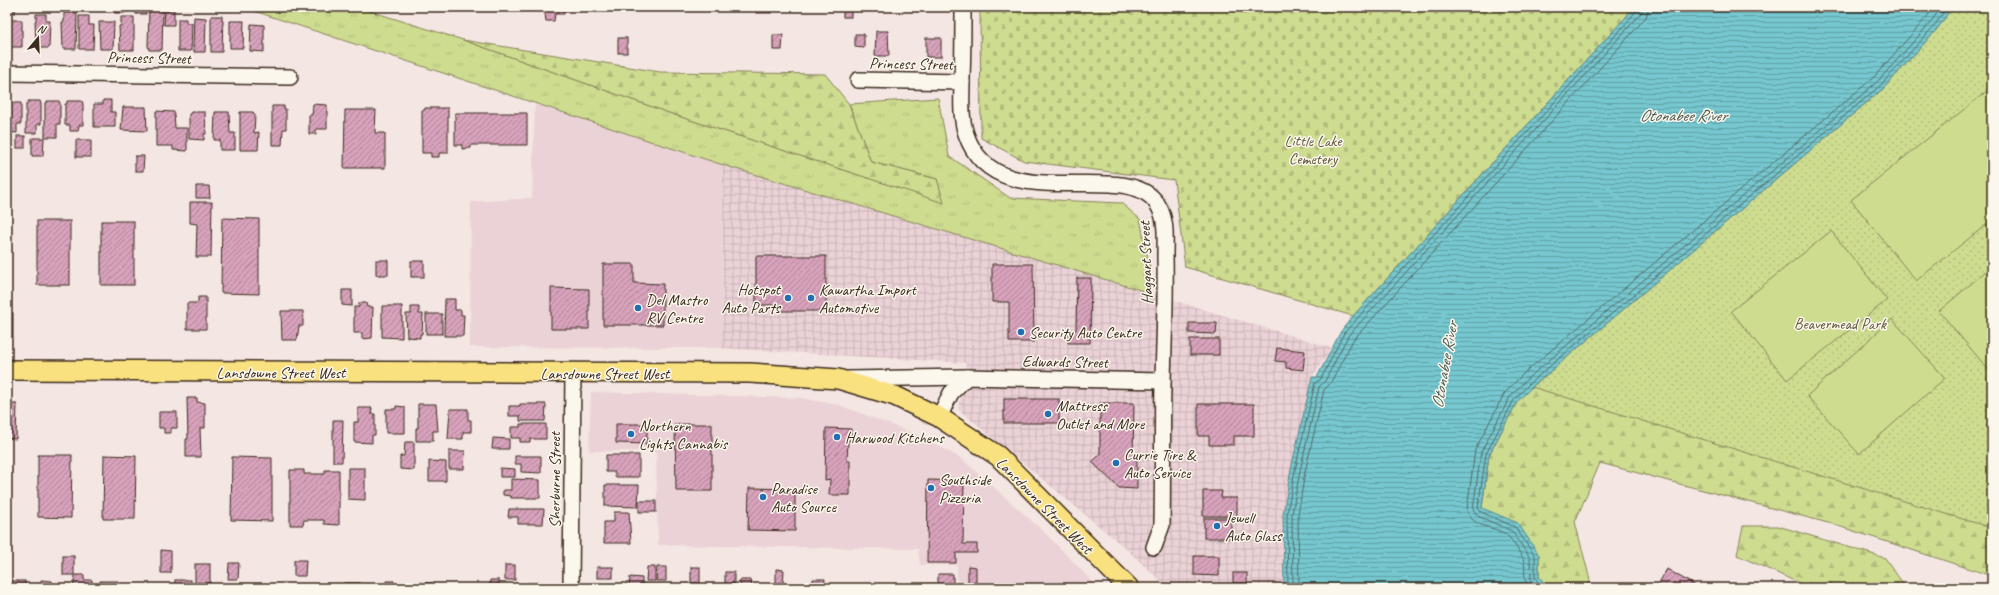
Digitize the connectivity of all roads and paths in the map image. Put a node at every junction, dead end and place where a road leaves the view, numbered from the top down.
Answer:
1 (963, 7) edge
2 (7, 73) edge
3 (290, 77) dead end
4 (858, 80) dead end
5 (962, 82) junction
6 (7, 370) edge
7 (573, 373) junction
8 (967, 377) junction
9 (838, 379) junction
10 (1163, 381) junction
11 (939, 417) junction
12 (1154, 547) dead end
13 (571, 588) edge
14 (1129, 588) edge

1 - 5 street, Haggart Street
2 - 3 street, Princess Street
4 - 5 street, Princess Street
5 - 10 street, Haggart Street
6 - 7 main road, Lansdowne Street West
7 - 9 main road, Lansdowne Street West
7 - 13 street, Sherburne Street
8 - 9 street, Edwards Street
8 - 10 street, Edwards Street
8 - 11 street
9 - 11 main road, Lansdowne Street West
10 - 12 street, Haggart Street
11 - 14 main road, Lansdowne Street West

